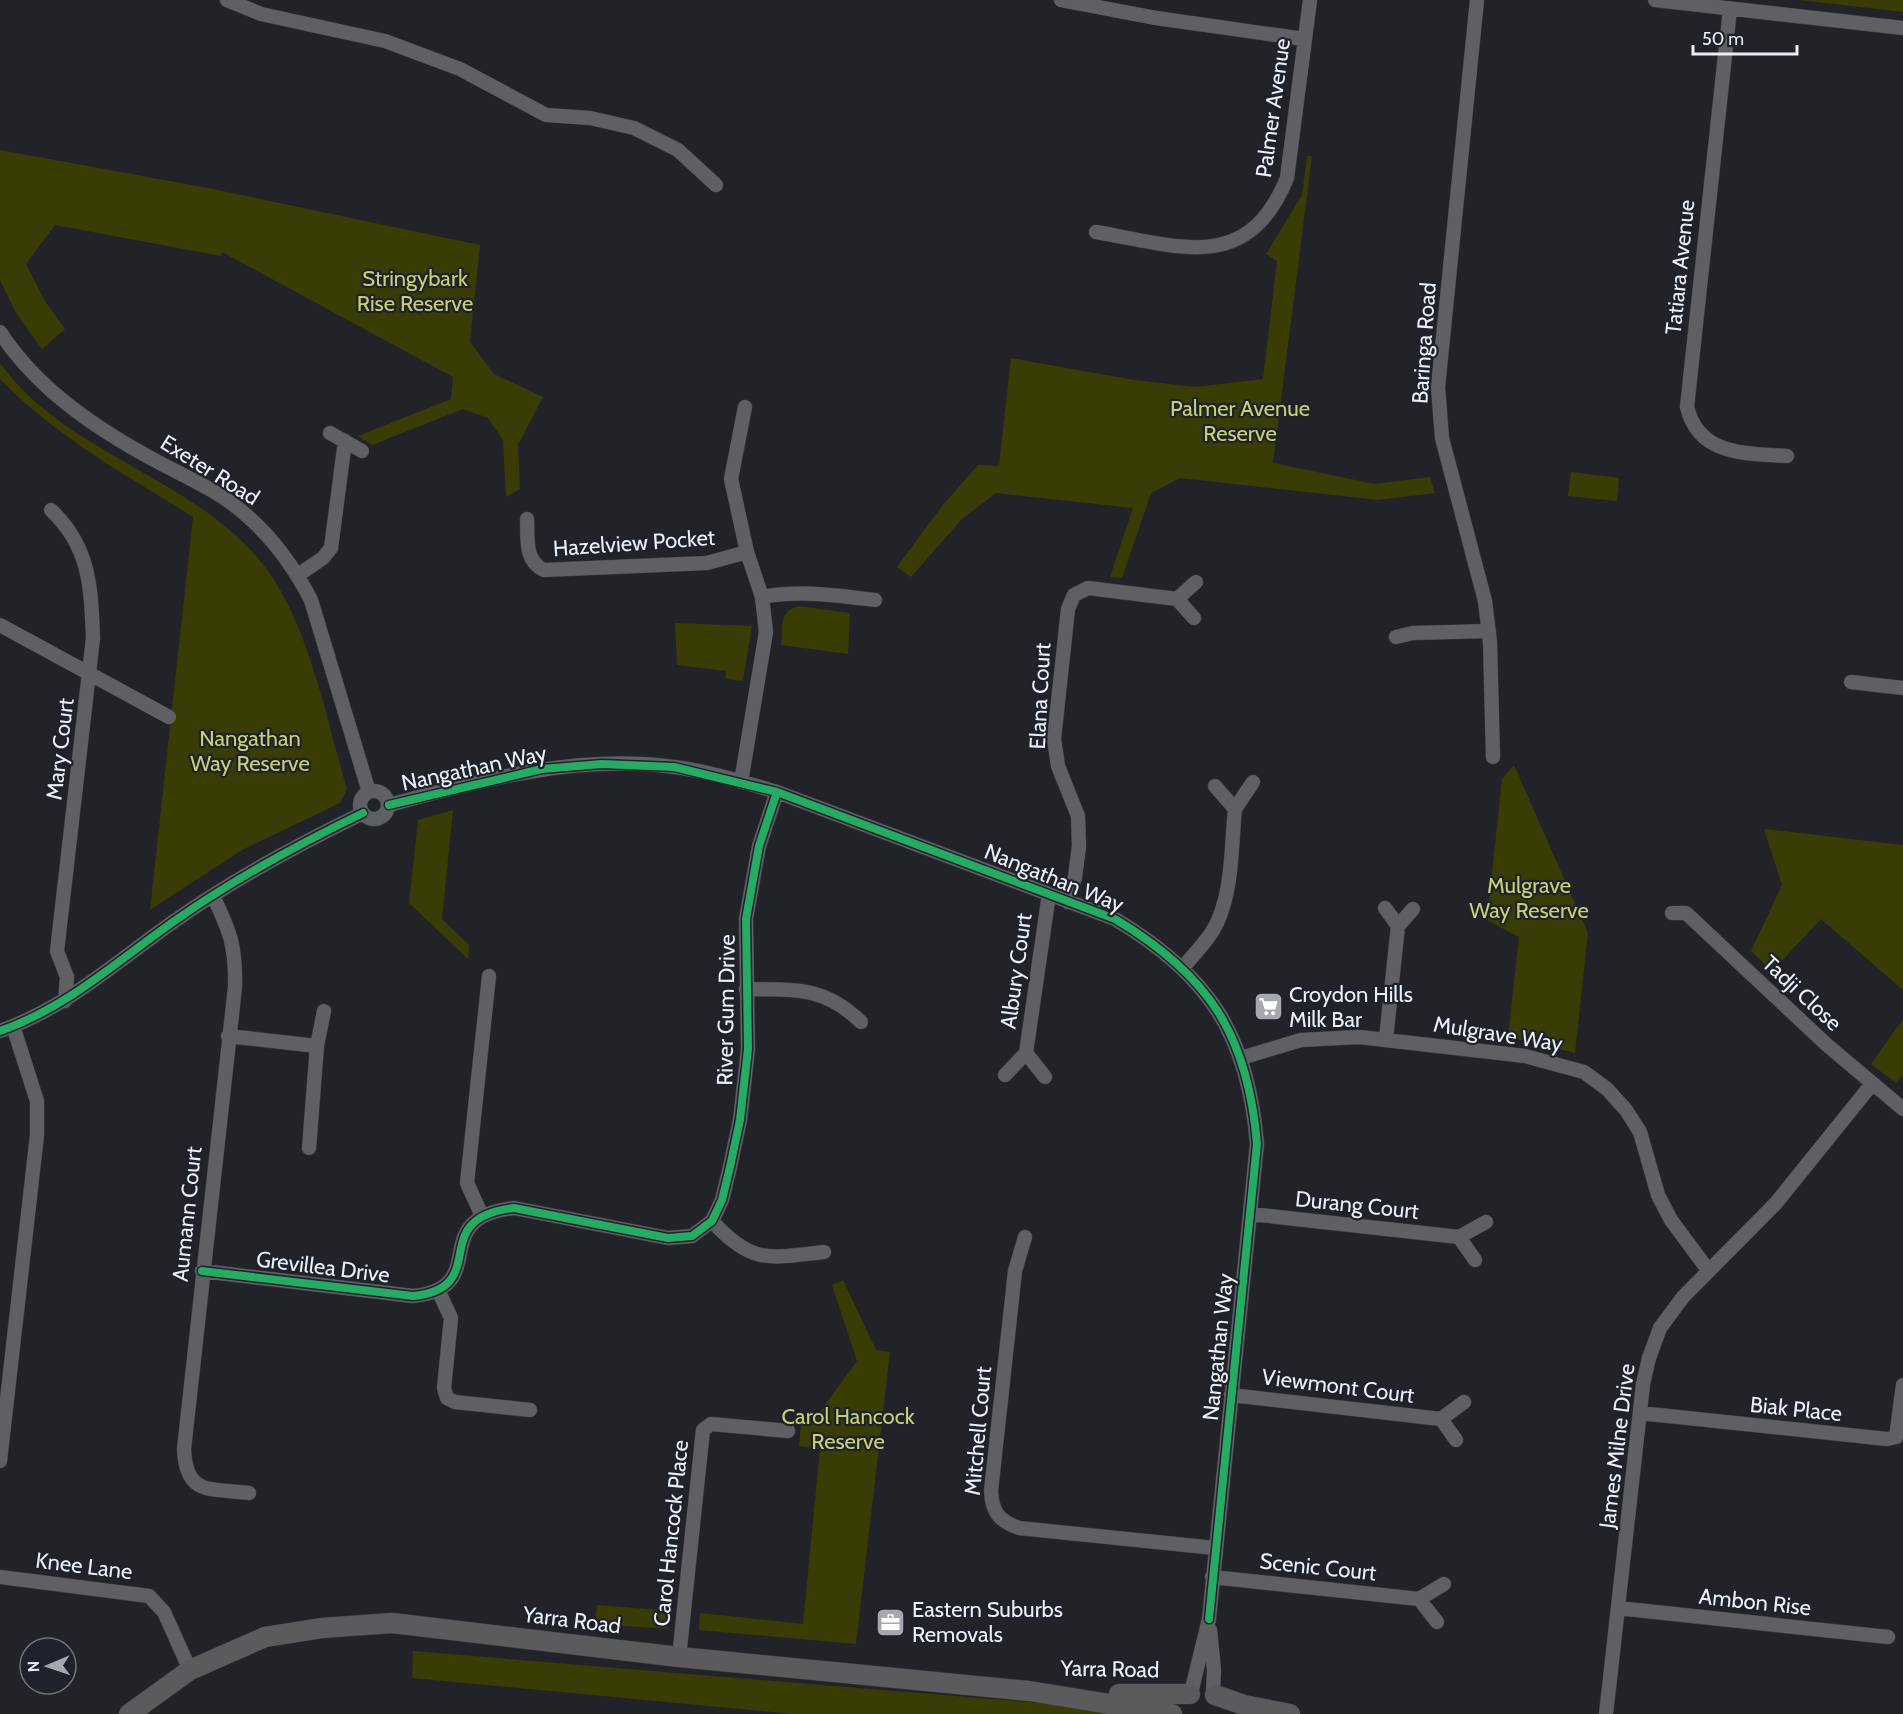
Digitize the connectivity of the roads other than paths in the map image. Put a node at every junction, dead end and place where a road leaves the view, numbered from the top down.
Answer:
1 (227, 0) edge
2 (1061, 0) edge
3 (1310, 0) edge
4 (1477, 0) edge
5 (1655, 0) edge
6 (1730, 9) junction
7 (1903, 28) edge
8 (1304, 39) junction
9 (716, 185) dead end
10 (1096, 232) dead end
11 (0, 332) edge
12 (745, 407) dead end
13 (330, 433) dead end
14 (345, 441) junction
15 (362, 451) dead end
16 (1787, 456) dead end
17 (51, 510) dead end
18 (527, 519) dead end
19 (747, 552) junction
20 (298, 575) junction
21 (1196, 582) dead end
22 (762, 597) junction
23 (1177, 599) junction
24 (875, 600) dead end
25 (1194, 618) dead end
26 (0, 625) edge
27 (1489, 631) junction
28 (1396, 637) dead end
29 (90, 674) junction
30 (1851, 682) dead end
31 (1903, 688) edge
32 (169, 717) dead end
33 (1493, 757) dead end
34 (741, 782) junction
35 (1253, 782) dead end
36 (1215, 786) dead end
37 (369, 792) junction
38 (777, 792) junction
39 (388, 805) junction
40 (1235, 810) junction
41 (363, 813) junction
42 (1049, 894) junction
43 (213, 896) junction
44 (1068, 902) junction
45 (1385, 908) dead end
46 (1413, 909) dead end
47 (1672, 913) dead end
48 (1398, 926) junction
49 (1183, 968) junction
50 (489, 976) dead end
51 (746, 989) junction
52 (65, 1001) junction
53 (324, 1011) dead end
54 (861, 1022) dead end
55 (7, 1029) edge
56 (228, 1036) junction
57 (1386, 1039) junction
58 (317, 1046) junction
59 (1026, 1053) junction
60 (1241, 1058) junction
61 (1005, 1076) dead end
62 (1045, 1077) dead end
63 (1872, 1084) junction
64 (1903, 1109) edge
65 (309, 1148) dead end
66 (1251, 1214) junction
67 (482, 1216) junction
68 (712, 1221) junction
69 (1486, 1222) dead end
70 (1459, 1237) junction
71 (1026, 1238) dead end
72 (824, 1252) dead end
73 (1475, 1260) dead end
74 (1708, 1269) junction
75 (202, 1271) junction
76 (439, 1292) junction
77 (1903, 1385) edge
78 (1231, 1395) junction
79 (1464, 1402) dead end
80 (530, 1410) dead end
81 (1640, 1413) junction
82 (1441, 1419) junction
83 (788, 1431) dead end
84 (1456, 1440) dead end
85 (0, 1461) edge
86 (249, 1493) dead end
87 (1215, 1548) junction
88 (0, 1577) edge
89 (1212, 1577) junction
90 (1444, 1584) dead end
91 (1419, 1599) junction
92 (1618, 1608) junction
93 (1209, 1619) junction
94 (1437, 1622) dead end
95 (1887, 1637) dead end
96 (679, 1657) junction
97 (190, 1670) junction
98 (1029, 1691) junction
99 (1190, 1693) junction
100 (1216, 1701) edge
101 (129, 1714) edge
102 (1172, 1714) edge
103 (1183, 1714) edge
104 (1290, 1714) edge
105 (1606, 1714) edge

1 - 9 street
2 - 8 street
3 - 8 street, Palmer Avenue
4 - 27 street, Baringa Road
5 - 6 street
6 - 7 street
6 - 16 street, Tatiara Avenue
8 - 10 street, Palmer Avenue
11 - 20 street, Exeter Road
12 - 19 street
13 - 14 street
14 - 15 street
14 - 20 street
17 - 29 street, Mary Court
18 - 19 street, Hazelview Pocket
19 - 22 street
20 - 37 street, Exeter Road
21 - 23 street
22 - 24 street
22 - 34 street
23 - 25 street
23 - 44 street, Elana Court
26 - 29 street
27 - 28 street
27 - 33 street, Baringa Road
29 - 32 street
29 - 52 street, Mary Court
30 - 31 street
34 - 38 street, Nangathan Way
34 - 39 street, Nangathan Way
35 - 40 street
36 - 40 street
37 - 39 street
37 - 41 street
38 - 42 street, Nangathan Way
38 - 51 street, River Gum Drive
39 - 41 street
40 - 49 street
41 - 43 street
42 - 44 street, Nangathan Way
42 - 59 street, Albury Court
43 - 52 street
43 - 56 street, Aumann Court
44 - 49 street, Nangathan Way
45 - 48 street
46 - 48 street
47 - 63 street, Tadji Close
48 - 57 street
49 - 60 street, Nangathan Way
50 - 67 street
51 - 54 street
51 - 68 street, River Gum Drive
52 - 55 street
53 - 58 street
55 - 85 street
56 - 58 street
56 - 75 street, Aumann Court
57 - 60 street, Mulgrave Way
57 - 74 street, Mulgrave Way
58 - 65 street
59 - 61 street, Albury Court
59 - 62 street, Albury Court
60 - 66 street, Nangathan Way
63 - 64 street, Tadji Close
63 - 74 street, James Milne Drive
66 - 70 street, Durang Court
66 - 78 street, Nangathan Way
67 - 68 street
67 - 76 street
68 - 72 street
69 - 70 street
70 - 73 street
71 - 87 street, Mitchell Court
74 - 81 street, James Milne Drive
75 - 76 street, Grevillea Drive
75 - 86 street, Aumann Court
76 - 80 street
77 - 81 street, Biak Place
78 - 82 street, Viewmont Court
78 - 87 street, Nangathan Way
79 - 82 street, Viewmont Court
81 - 92 street, James Milne Drive
82 - 84 street, Viewmont Court
83 - 96 street, Carol Hancock Place
87 - 89 street, Nangathan Way
88 - 97 street, Knee Lane
89 - 91 street, Scenic Court
89 - 93 street, Nangathan Way
90 - 91 street
91 - 94 street
92 - 95 street, Ambon Rise
92 - 105 street, James Milne Drive
93 - 99 street, Nangathan Way
93 - 100 street, Nangathan Way
96 - 97 main road, Yarra Road
96 - 98 main road, Yarra Road
97 - 101 main road, Yarra Road
98 - 99 main road, Yarra Road
98 - 102 main road, Yarra Road
99 - 100 main road, Yarra Road
99 - 103 main road
100 - 104 main road

